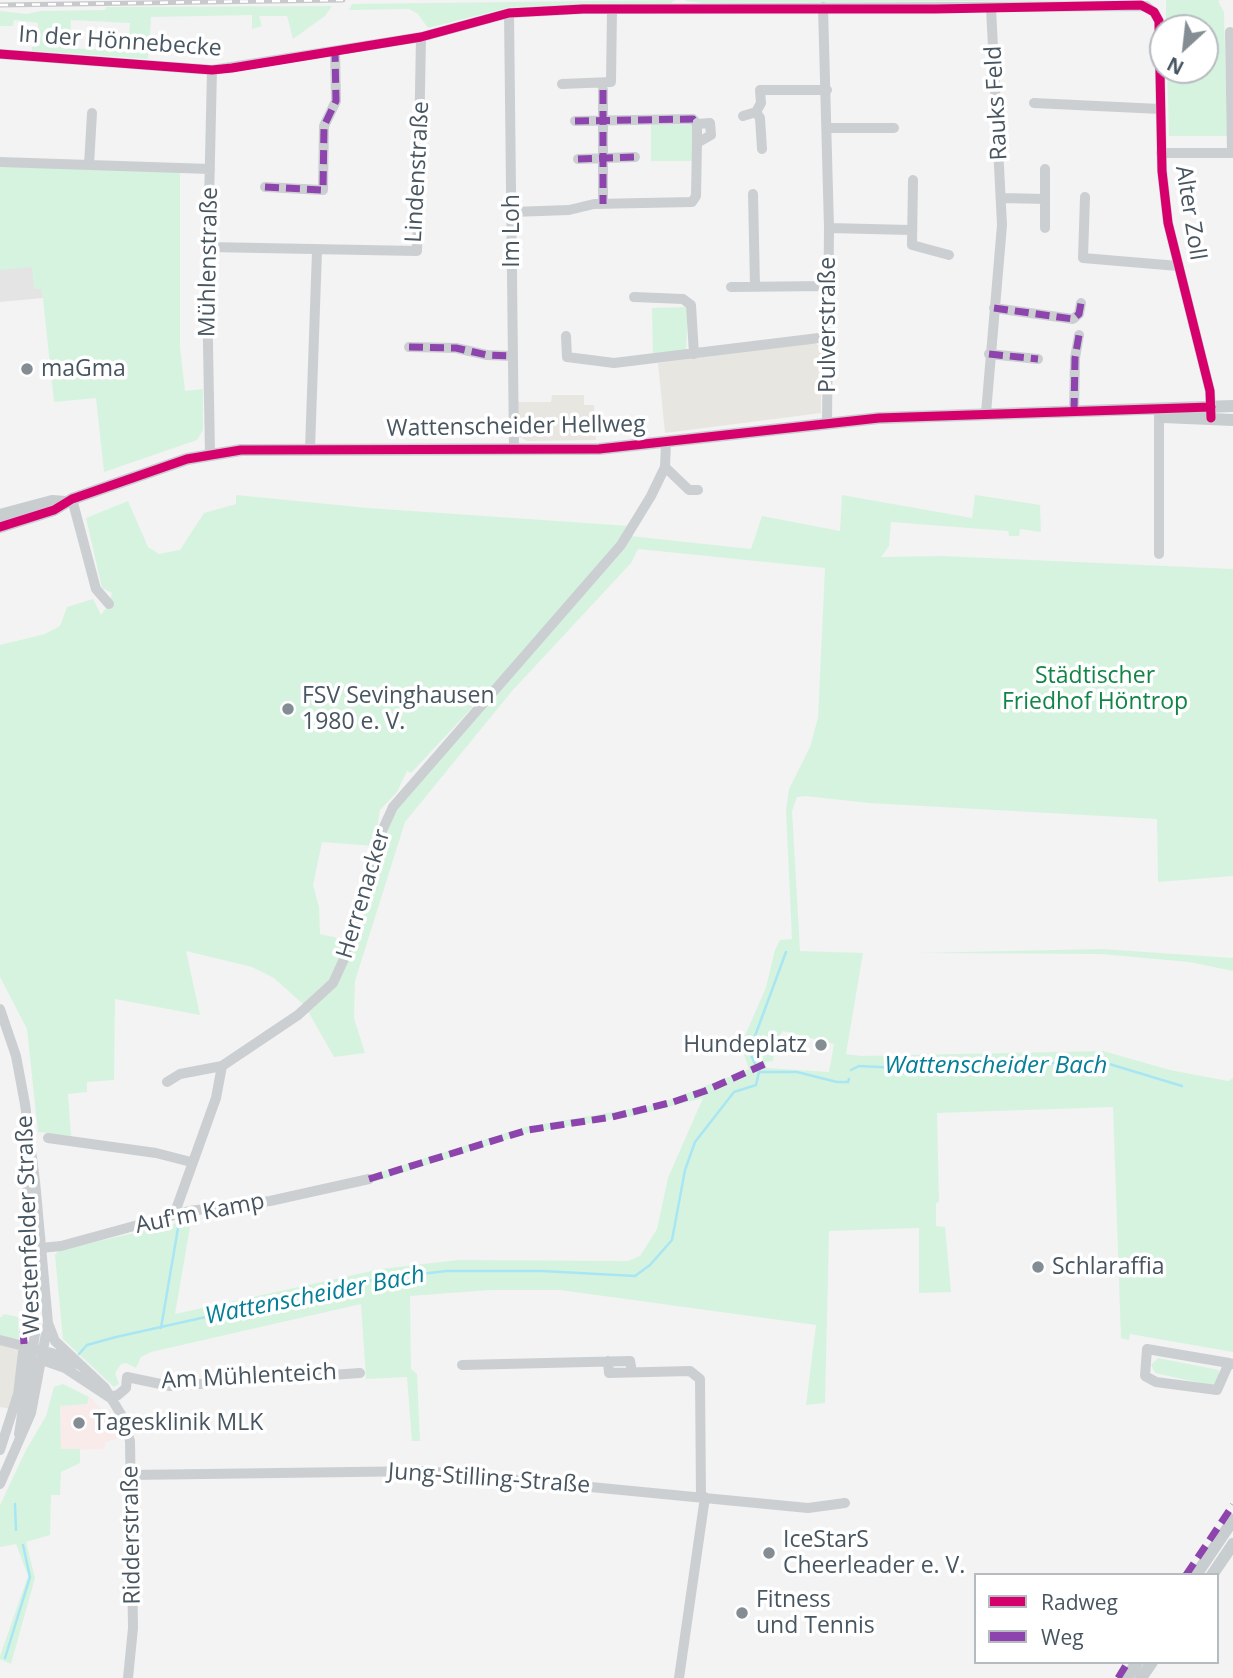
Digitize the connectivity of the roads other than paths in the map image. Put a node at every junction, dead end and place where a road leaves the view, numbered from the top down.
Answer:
1 (682, 4) edge
2 (823, 7) junction
3 (991, 8) junction
4 (612, 9) junction
5 (1154, 12) joint
6 (509, 13) junction
7 (1230, 32) dead end
8 (421, 37) junction
9 (335, 51) junction
10 (0, 54) edge
11 (212, 70) junction
12 (562, 84) dead end
13 (603, 90) dead end
14 (827, 90) junction
15 (1034, 103) dead end
16 (1160, 109) junction
17 (755, 112) junction
18 (92, 113) dead end
19 (743, 116) dead end
20 (575, 121) dead end
21 (603, 121) junction
22 (828, 128) junction
23 (894, 128) dead end
24 (762, 149) dead end
25 (1161, 153) junction
26 (635, 156) dead end
27 (578, 159) dead end
28 (603, 159) junction
29 (0, 162) edge
30 (89, 165) junction
31 (210, 169) junction
32 (1045, 169) dead end
33 (913, 180) dead end
34 (265, 187) dead end
35 (753, 194) dead end
36 (1085, 197) dead end
37 (1002, 198) junction
38 (1045, 199) junction
39 (603, 204) junction
40 (512, 212) junction
41 (829, 228) junction
42 (1045, 228) dead end
43 (911, 230) junction
44 (208, 247) junction
45 (317, 250) junction
46 (949, 255) dead end
47 (1178, 266) junction
48 (755, 286) junction
49 (828, 286) junction
50 (732, 287) dead end
51 (634, 297) dead end
52 (1081, 303) dead end
53 (994, 308) junction
54 (1079, 335) dead end
55 (566, 337) dead end
56 (827, 337) junction
57 (409, 347) dead end
58 (694, 354) junction
59 (989, 354) junction
60 (512, 356) junction
61 (1038, 359) dead end
62 (1233, 406) edge
63 (1080, 412) junction
64 (986, 413) junction
65 (1159, 413) junction
66 (1211, 413) junction
67 (1233, 420) edge
68 (827, 422) junction
69 (666, 442) junction
70 (310, 449) junction
71 (514, 449) junction
72 (209, 454) junction
73 (665, 467) junction
74 (698, 490) dead end
75 (69, 500) junction
76 (1, 522) edge
77 (1158, 554) dead end
78 (109, 604) dead end
79 (0, 1009) edge
80 (222, 1066) junction
81 (167, 1082) dead end
82 (48, 1138) dead end
83 (191, 1163) junction
84 (369, 1179) dead end
85 (174, 1215) junction
86 (36, 1248) junction
87 (48, 1323) junction
88 (0, 1340) edge
89 (36, 1351) junction
90 (1231, 1364) edge
91 (462, 1365) dead end
92 (84, 1367) junction
93 (360, 1373) dead end
94 (109, 1397) junction
95 (18, 1441) junction
96 (0, 1450) edge
97 (131, 1475) junction
98 (0, 1484) edge
99 (703, 1497) junction
100 (845, 1503) dead end
101 (1233, 1520) edge
102 (1233, 1544) edge
103 (1197, 1573) edge
104 (1213, 1573) edge
105 (128, 1678) edge
106 (679, 1678) edge

1 - 2 street, In der Hönnebecke
1 - 4 street, In der Hönnebecke
2 - 3 street, In der Hönnebecke
2 - 14 street, Pulverstraße
3 - 5 street, In der Hönnebecke
3 - 37 street, Rauks Feld
4 - 6 street, In der Hönnebecke
4 - 12 street
5 - 16 street, Alter Zoll
6 - 8 street, In der Hönnebecke
6 - 40 street, Im Loh
7 - 25 street, Alter Zoll
8 - 9 street, In der Hönnebecke
8 - 45 street, Lindenstraße
9 - 11 street, In der Hönnebecke
9 - 34 street
10 - 11 street, In der Hönnebecke
11 - 31 street, Mühlenstraße
13 - 21 street
14 - 17 street
14 - 22 street, Pulverstraße
15 - 16 street
16 - 25 street, Alter Zoll
17 - 19 street
17 - 24 street
18 - 30 street
20 - 21 street
21 - 28 street
21 - 39 street
22 - 23 street
22 - 41 street, Pulverstraße
25 - 47 street, Alter Zoll
26 - 28 street
27 - 28 street
28 - 39 street
29 - 30 street
30 - 31 street
31 - 44 street, Mühlenstraße
32 - 38 street, Rauks Feld
33 - 43 street
35 - 48 street
36 - 47 street, Alter Zoll
37 - 38 street
37 - 53 street, Rauks Feld
38 - 42 street, Rauks Feld
39 - 40 street
40 - 60 street, Im Loh
41 - 43 street, Pulverstraße
41 - 49 street, Pulverstraße
43 - 46 street
44 - 45 street, Lindenstraße
44 - 72 street, Mühlenstraße
45 - 70 street
47 - 66 street, Alter Zoll
48 - 49 street
48 - 50 street
49 - 56 street, Pulverstraße
51 - 58 street
52 - 53 street
53 - 59 street, Rauks Feld
54 - 63 street
55 - 58 street
56 - 58 street
56 - 68 street, Pulverstraße
57 - 60 street
59 - 61 street
59 - 64 street, Rauks Feld
60 - 71 street, Im Loh
62 - 66 main road, Wattenscheider Hellweg
63 - 64 main road, Wattenscheider Hellweg
63 - 65 main road, Wattenscheider Hellweg
64 - 68 main road, Wattenscheider Hellweg
65 - 66 main road, Wattenscheider Hellweg
65 - 77 street
66 - 67 main road, Wattenscheider Hellweg
68 - 69 main road, Wattenscheider Hellweg
69 - 71 main road, Wattenscheider Hellweg
69 - 73 street, Herrenacker
70 - 71 main road, Wattenscheider Hellweg
70 - 72 main road, Wattenscheider Hellweg
72 - 75 main road, Wattenscheider Hellweg
73 - 74 street
73 - 80 street, Herrenacker
75 - 76 main road, Wattenscheider Hellweg
75 - 78 street
79 - 86 street, Westenfelder Straße
80 - 81 street, Herrenacker
80 - 83 street
82 - 83 street
83 - 85 street
84 - 85 street, Auf'm Kamp
85 - 86 street, Auf'm Kamp
86 - 87 street, Westenfelder Straße
86 - 89 street, Westenfelder Straße
87 - 89 street, Westenfelder Straße
87 - 92 street, Ridderstraße
88 - 89 street
89 - 92 street, Ridderstraße
89 - 94 street, Ridderstraße
89 - 95 street, Westenfelder Straße
89 - 95 street, Westenfelder Straße
89 - 96 street
90 - 90 street
91 - 99 street
92 - 94 street, Ridderstraße
93 - 94 street, Am Mühlenteich
94 - 97 street, Ridderstraße
95 - 98 street, Westenfelder Straße
97 - 99 street, Jung-Stilling-Straße
97 - 105 street, Ridderstraße
99 - 100 street, Jung-Stilling-Straße
99 - 106 street
101 - 103 main road
102 - 104 main road

